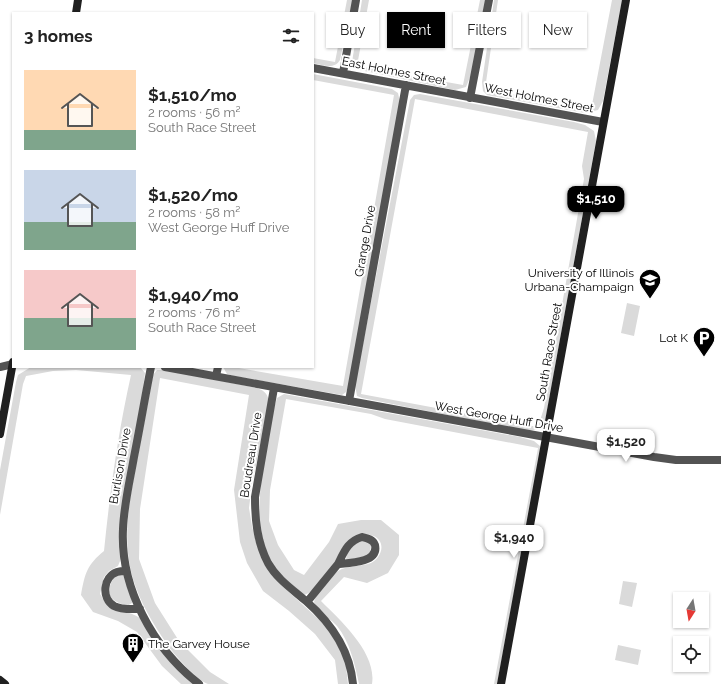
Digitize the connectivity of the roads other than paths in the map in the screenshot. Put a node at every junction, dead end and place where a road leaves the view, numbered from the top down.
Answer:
1 (78, 0) edge
2 (356, 0) edge
3 (489, 0) edge
4 (626, 0) edge
5 (76, 12) edge
6 (314, 68) edge
7 (343, 73) junction
8 (406, 85) junction
9 (470, 98) junction
10 (604, 122) junction
11 (12, 363) edge
12 (0, 367) edge
13 (12, 368) edge
14 (151, 368) edge
15 (171, 368) edge
16 (218, 368) edge
17 (216, 376) junction
18 (274, 388) junction
19 (349, 402) junction
20 (0, 434) edge
21 (546, 437) junction
22 (721, 460) edge
23 (338, 564) junction
24 (126, 571) junction
25 (307, 602) junction
26 (140, 609) junction
27 (0, 680) edge
28 (5, 684) edge
29 (199, 684) edge
30 (353, 684) edge
31 (501, 684) edge

1 - 5 street
2 - 7 street
3 - 9 street
4 - 10 street, South Race Street
6 - 7 street, East Holmes Street
7 - 8 street, East Holmes Street
8 - 9 street, East Holmes Street
8 - 19 street, Grange Drive
9 - 10 street, West Holmes Street
10 - 21 street, South Race Street
11 - 12 street
13 - 20 street
14 - 24 street, Burlison Drive
15 - 17 street, West George Huff Drive
16 - 17 street
17 - 18 street, West George Huff Drive
18 - 19 street, West George Huff Drive
18 - 25 street, Boudreau Drive
19 - 21 street, West George Huff Drive
21 - 22 street, West George Huff Drive
21 - 31 street, South Race Street
23 - 23 street
23 - 25 street
24 - 26 street, Burlison Drive
24 - 26 street
25 - 30 street, Boudreau Drive
26 - 29 street, Burlison Drive
27 - 28 street

